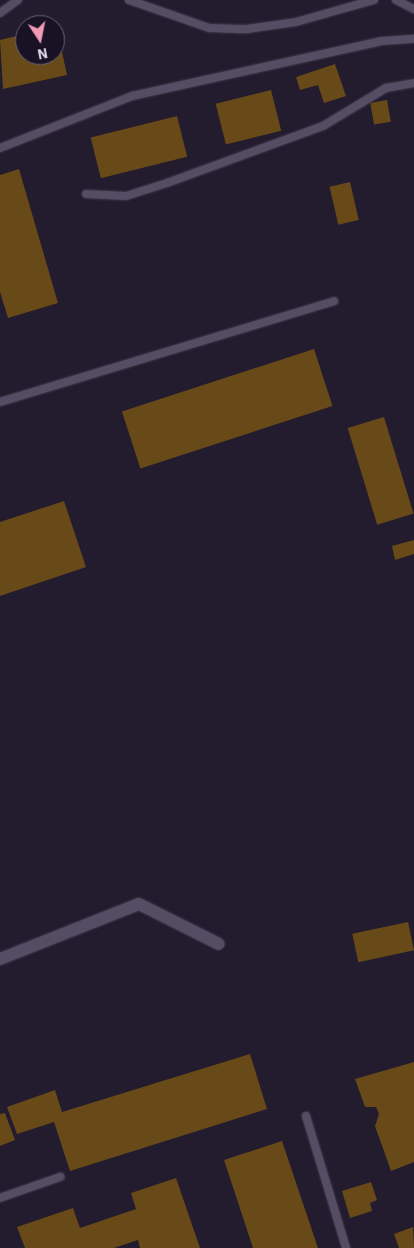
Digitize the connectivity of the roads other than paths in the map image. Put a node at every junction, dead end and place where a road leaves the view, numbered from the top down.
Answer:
1 (18, 0) edge
2 (129, 0) edge
3 (340, 0) edge
4 (374, 0) edge
5 (396, 0) edge
6 (414, 9) edge
7 (342, 10) junction
8 (0, 13) edge
9 (414, 39) edge
10 (414, 83) edge
11 (0, 148) edge
12 (86, 194) dead end
13 (334, 300) dead end
14 (0, 402) edge
15 (219, 944) dead end
16 (0, 958) edge
17 (306, 1116) dead end
18 (60, 1177) dead end
19 (0, 1198) edge
20 (346, 1248) edge

1 - 8 lane
2 - 7 lane
3 - 7 lane
4 - 7 lane
5 - 6 lane
9 - 11 lane
10 - 12 lane
13 - 14 lane
15 - 16 street
17 - 20 lane
18 - 19 lane

